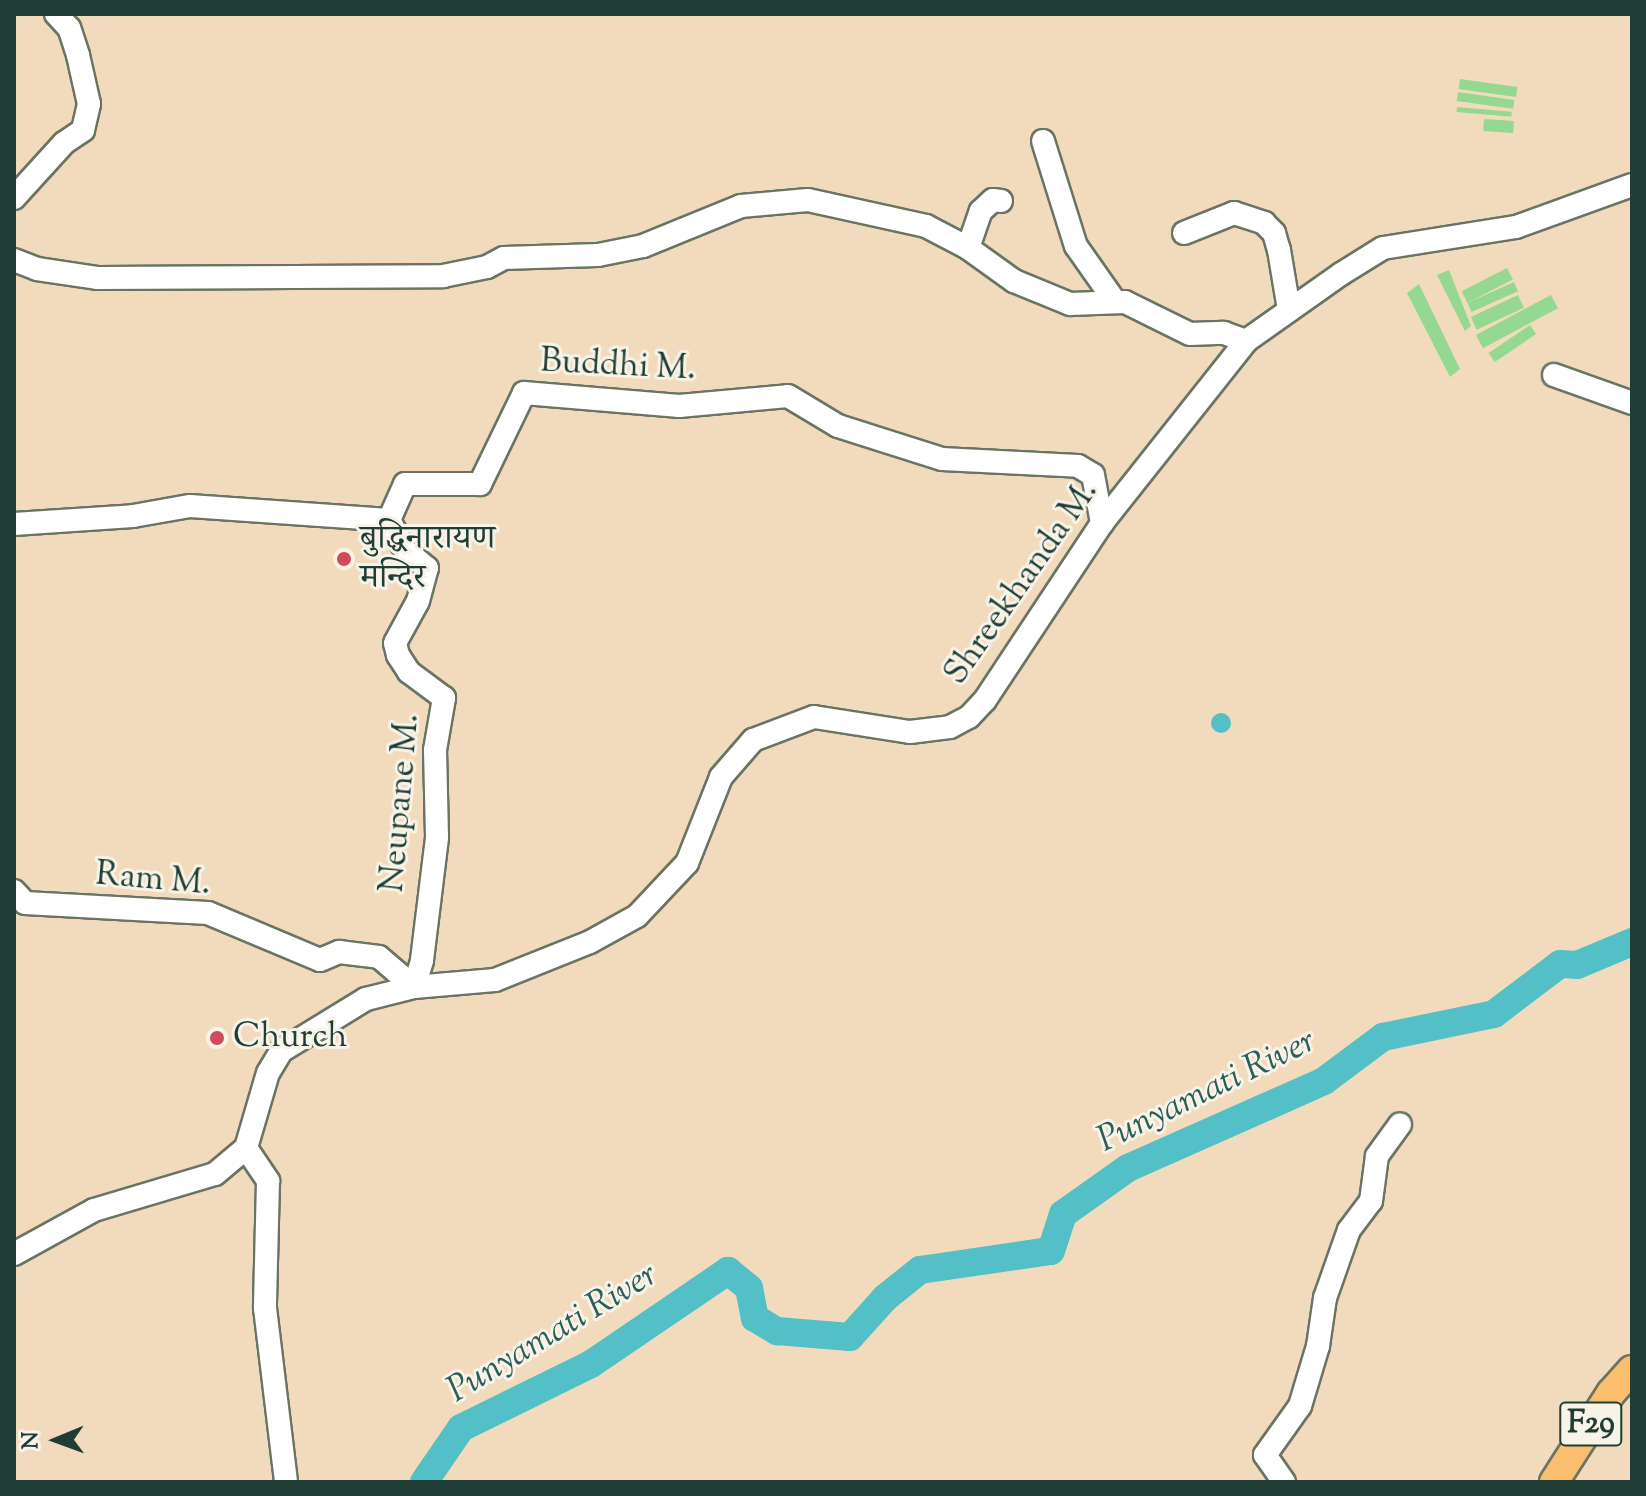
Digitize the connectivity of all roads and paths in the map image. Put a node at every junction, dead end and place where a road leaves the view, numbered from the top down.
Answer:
1 (56, 14) edge
2 (1043, 141) dead end
3 (1632, 185) edge
4 (14, 198) edge
5 (1001, 201) dead end
6 (1184, 233) dead end
7 (968, 248) junction
8 (14, 260) edge
9 (1114, 300) junction
10 (1289, 310) junction
11 (1246, 341) junction
12 (1554, 375) dead end
13 (1632, 403) edge
14 (389, 520) junction
15 (1102, 523) junction
16 (14, 524) edge
17 (14, 891) edge
18 (414, 987) junction
19 (1400, 1124) dead end
20 (246, 1148) junction
21 (14, 1254) edge
22 (1632, 1370) edge
23 (286, 1482) edge
24 (1284, 1482) edge
25 (1554, 1482) edge

1 - 4 street
2 - 9 street
3 - 10 street, Shreekhanda M.
5 - 7 street
6 - 10 street
7 - 8 street
7 - 9 street
9 - 11 street
10 - 11 street, Shreekhanda M.
11 - 15 street, Shreekhanda M.
12 - 13 street
14 - 15 street, Buddhi M.
14 - 16 street
14 - 18 street, Neupane M.
15 - 18 street, Shreekhanda M.
17 - 18 street, Ram M.
18 - 20 street, Shreekhanda M.
19 - 24 street
20 - 21 street
20 - 23 street
22 - 25 main road, F29

